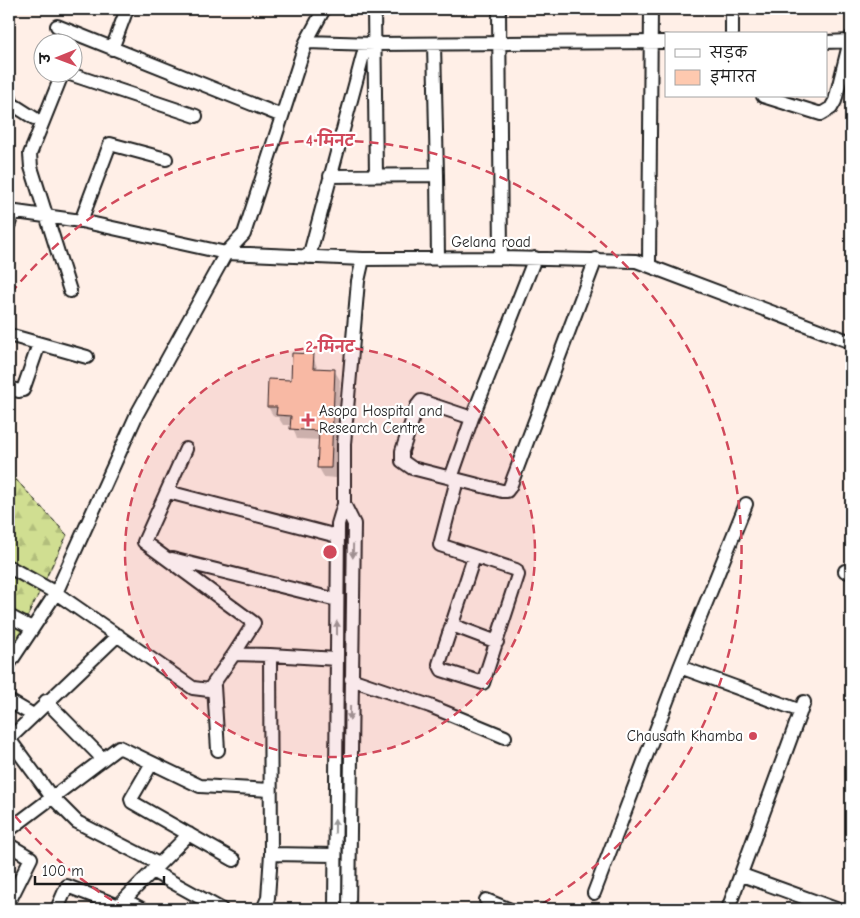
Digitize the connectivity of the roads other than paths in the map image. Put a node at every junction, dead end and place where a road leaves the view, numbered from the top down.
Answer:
1 (127, 9) edge
2 (324, 9) edge
3 (374, 9) edge
4 (499, 9) edge
5 (651, 9) edge
6 (732, 9) edge
7 (57, 26) dead end
8 (732, 32) edge
9 (851, 39) edge
10 (306, 42) junction
11 (651, 42) junction
12 (665, 42) edge
13 (828, 42) edge
14 (370, 44) junction
15 (434, 44) junction
16 (499, 44) junction
17 (112, 49) junction
18 (82, 78) edge
19 (59, 82) edge
20 (9, 96) edge
21 (770, 98) edge
22 (196, 116) dead end
23 (282, 116) junction
24 (34, 118) dead end
25 (166, 159) dead end
26 (437, 175) junction
27 (330, 176) junction
28 (376, 176) junction
29 (11, 211) edge
30 (47, 215) junction
31 (81, 221) junction
32 (9, 224) edge
33 (226, 253) junction
34 (309, 257) junction
35 (501, 258) junction
36 (535, 258) junction
37 (363, 259) junction
38 (438, 259) junction
39 (596, 259) junction
40 (649, 265) junction
41 (70, 291) dead end
42 (9, 335) edge
43 (851, 342) edge
44 (39, 344) junction
45 (87, 357) dead end
46 (9, 388) edge
47 (472, 418) junction
48 (186, 449) dead end
49 (454, 479) junction
50 (168, 492) junction
51 (344, 504) junction
52 (746, 504) dead end
53 (338, 536) junction
54 (474, 557) junction
55 (167, 558) junction
56 (9, 567) edge
57 (56, 593) junction
58 (337, 600) junction
59 (9, 616) edge
60 (28, 624) junction
61 (452, 625) junction
62 (118, 636) junction
63 (497, 642) junction
64 (14, 645) edge
65 (234, 654) junction
66 (270, 655) junction
67 (337, 659) junction
68 (9, 662) edge
69 (680, 667) junction
70 (351, 679) junction
71 (214, 686) junction
72 (46, 701) junction
73 (9, 702) edge
74 (33, 715) junction
75 (505, 737) dead end
76 (9, 739) edge
77 (218, 750) dead end
78 (102, 758) junction
79 (152, 763) junction
80 (270, 790) junction
81 (51, 796) junction
82 (9, 830) edge
83 (189, 834) junction
84 (9, 846) edge
85 (270, 854) junction
86 (334, 855) junction
87 (234, 860) dead end
88 (156, 868) junction
89 (742, 875) junction
90 (348, 883) junction
91 (334, 884) junction
92 (594, 893) dead end
93 (486, 900) dead end
94 (9, 902) edge
95 (120, 905) edge
96 (57, 909) edge
97 (142, 909) edge
98 (221, 909) edge
99 (263, 909) edge
100 (335, 909) edge
101 (349, 909) edge
102 (508, 909) edge
103 (728, 909) edge
104 (836, 909) edge

1 - 17 street
2 - 10 street
3 - 14 street
4 - 16 street
5 - 11 street
6 - 8 street
7 - 17 street
9 - 13 street
9 - 21 street
10 - 14 street
10 - 23 street
11 - 12 street
11 - 16 street
11 - 40 street
14 - 15 street
14 - 27 street
14 - 28 street
15 - 16 street
15 - 26 street
16 - 35 street
17 - 23 street
18 - 22 street
19 - 30 street
20 - 24 street
23 - 33 street
25 - 31 street
26 - 28 street
26 - 38 street
27 - 28 street
27 - 34 street
29 - 30 street, Gelana road
29 - 32 street
30 - 31 street, Gelana road
30 - 41 street
31 - 33 street, Gelana road
33 - 34 street, Gelana road
33 - 57 street
34 - 37 street, Gelana road
35 - 36 street, Gelana road
35 - 38 street, Gelana road
36 - 39 street, Gelana road
36 - 47 street
37 - 38 street, Gelana road
37 - 51 street
39 - 40 street, Gelana road
39 - 49 street
40 - 43 street, Gelana road
42 - 44 street
44 - 45 street
44 - 46 street
47 - 49 street
47 - 49 street
48 - 50 street
49 - 54 street
50 - 53 street
50 - 55 street
51 - 53 street
51 -> 70 street
52 - 69 street
53 - 58 street
54 - 61 street
54 - 63 street
55 - 58 street
55 - 65 street
56 - 57 street
57 - 60 street
57 - 62 street
67 -> 58 street
59 - 60 street
60 - 64 street
61 - 63 street
61 - 63 street
62 - 71 street
62 - 72 street
64 - 68 street
65 - 66 street
65 - 71 street
66 - 67 street
66 - 80 street
86 -> 67 street
69 - 89 street
69 - 92 street
70 - 75 street
70 -> 90 street
71 - 77 street
72 - 74 street
72 - 78 street
73 - 74 street
74 - 76 street
76 - 81 street
78 - 79 street
78 - 81 street
79 - 80 street
79 - 83 street
80 - 85 street
81 - 82 street
81 - 88 street
83 - 87 street
83 - 88 street
84 - 94 street
85 - 86 street
85 - 99 street
86 - 91 street
88 - 95 street
88 - 98 street
89 - 103 street
89 - 104 street
90 - 91 street
90 - 101 street
91 - 100 street
93 - 102 street
95 - 96 street
95 - 97 street

